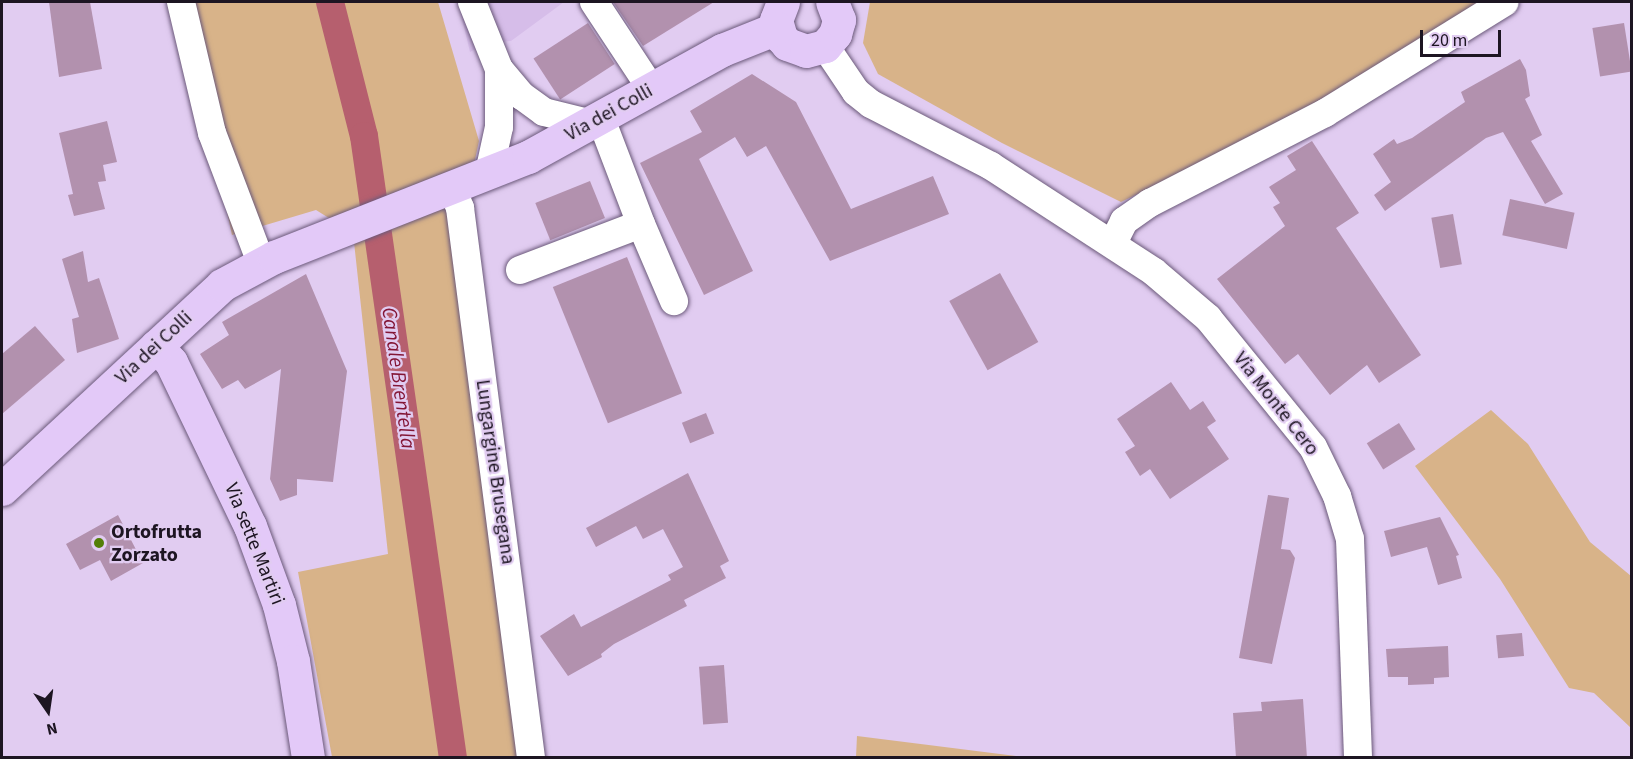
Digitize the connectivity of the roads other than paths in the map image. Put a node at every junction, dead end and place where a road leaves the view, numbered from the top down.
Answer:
1 (181, 2) edge
2 (472, 2) edge
3 (594, 2) edge
4 (832, 2) edge
5 (1505, 2) edge
6 (779, 9) edge
7 (825, 46) junction
8 (499, 69) junction
9 (652, 90) junction
10 (597, 121) junction
11 (489, 173) junction
12 (445, 192) junction
13 (641, 224) junction
14 (1113, 243) junction
15 (268, 260) junction
16 (520, 270) dead end
17 (674, 301) dead end
18 (156, 346) junction
19 (2, 489) edge
20 (308, 758) edge
21 (531, 758) edge
22 (1358, 758) edge

1 - 15 street
2 - 8 street
3 - 9 street
4 - 7 main road
5 - 14 street
6 - 7 main road, Via dei Colli
6 - 9 main road, Via dei Colli
7 - 14 street, Via Monte Cero
8 - 10 street
8 - 11 street
9 - 10 main road, Via dei Colli
10 - 11 main road, Via dei Colli
10 - 13 street
11 - 12 main road, Via dei Colli
12 - 15 main road, Via dei Colli
12 - 21 street, Lungargine Brusegana
13 - 16 street
13 - 17 street
14 - 22 street, Via Monte Cero
15 - 18 main road, Via dei Colli
18 - 19 main road, Via dei Colli
18 - 20 main road, Via sette Martiri

